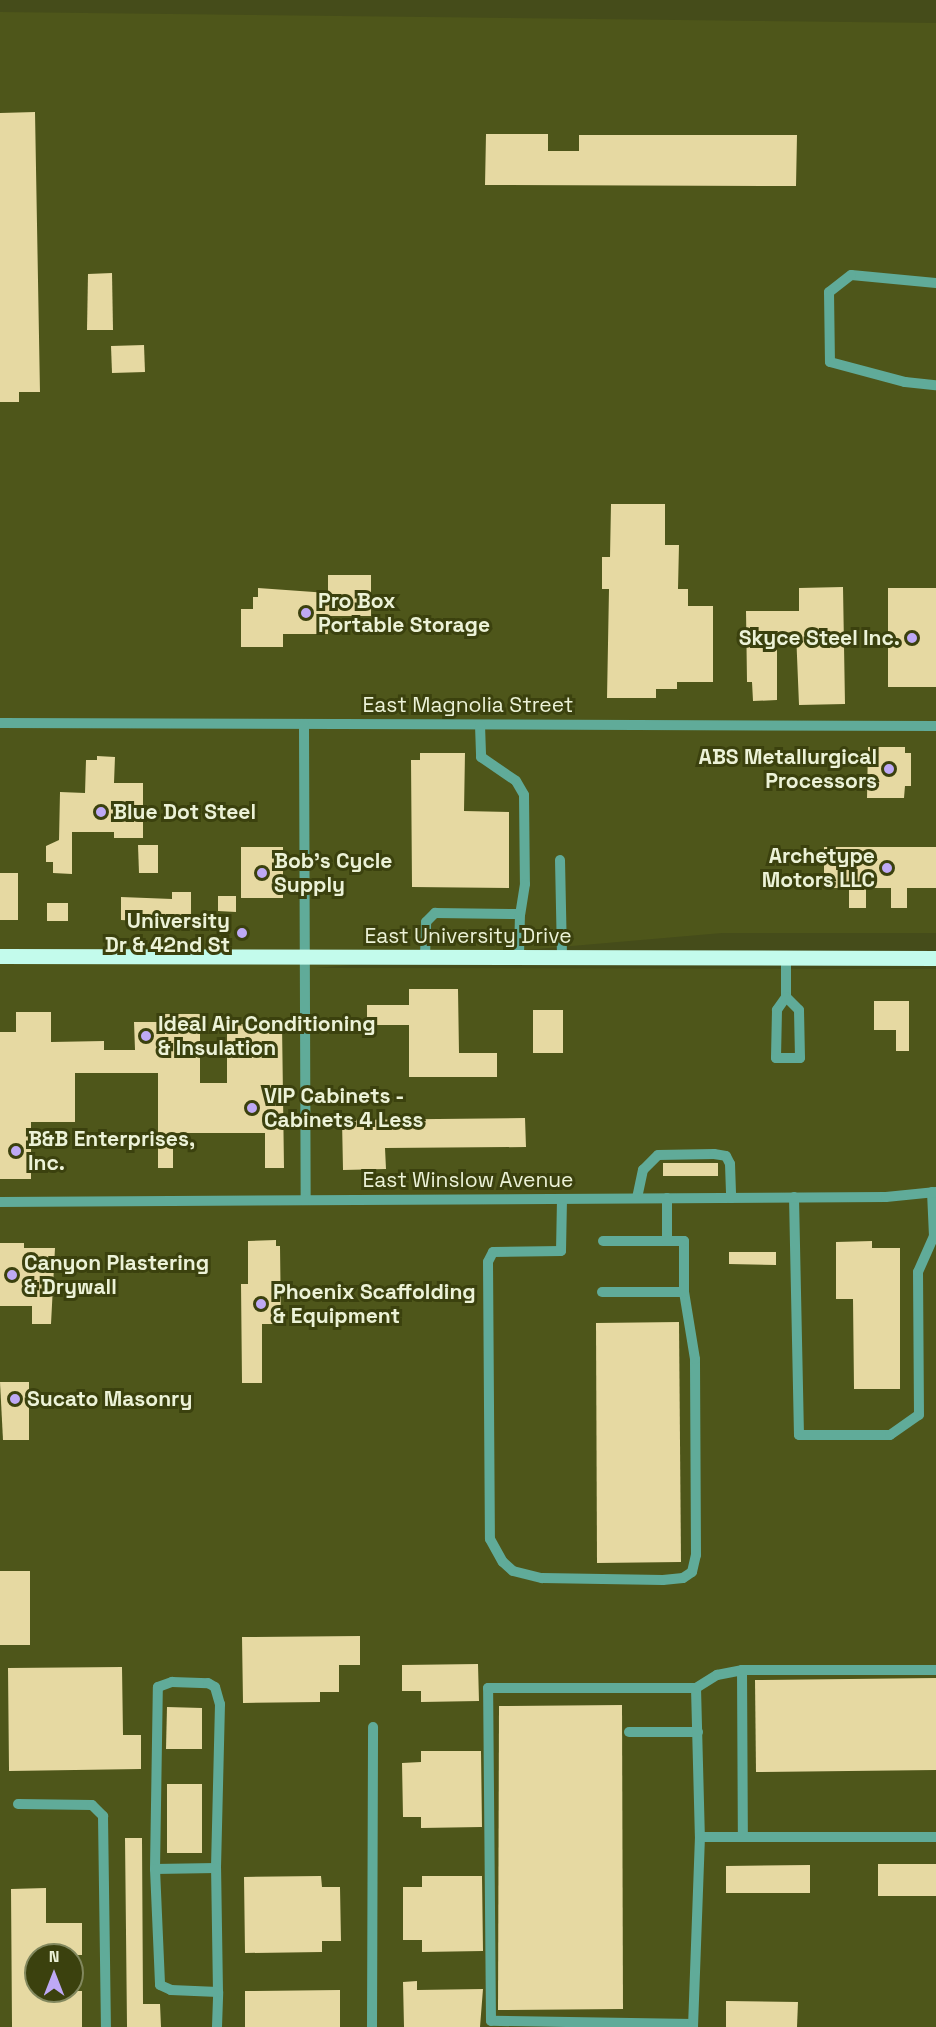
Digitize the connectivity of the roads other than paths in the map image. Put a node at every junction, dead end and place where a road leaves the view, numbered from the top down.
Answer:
1 (936, 283) edge
2 (936, 385) edge
3 (0, 723) edge
4 (304, 724) junction
5 (480, 725) junction
6 (936, 726) edge
7 (560, 860) dead end
8 (520, 914) junction
9 (0, 956) edge
10 (425, 956) junction
11 (519, 956) junction
12 (562, 956) junction
13 (306, 957) junction
14 (786, 957) junction
15 (936, 958) edge
16 (786, 997) junction
17 (934, 1192) edge
18 (731, 1197) junction
19 (794, 1197) junction
20 (562, 1198) junction
21 (637, 1198) junction
22 (668, 1198) junction
23 (306, 1200) junction
24 (0, 1202) edge
25 (603, 1241) dead end
26 (668, 1241) junction
27 (602, 1292) dead end
28 (684, 1292) junction
29 (742, 1670) junction
30 (936, 1670) edge
31 (696, 1688) junction
32 (373, 1727) dead end
33 (629, 1732) dead end
34 (698, 1732) junction
35 (18, 1804) dead end
36 (700, 1837) junction
37 (743, 1837) junction
38 (936, 1838) edge
39 (216, 1868) junction
40 (155, 1869) junction
41 (218, 1992) junction
42 (693, 2025) edge
43 (106, 2027) edge
44 (218, 2027) edge
45 (372, 2027) edge

1 - 2 street
3 - 4 street, East Magnolia Street
4 - 5 street, East Magnolia Street
4 - 13 street
5 - 6 street, East Magnolia Street
5 - 8 street
7 - 12 street
8 - 10 street
8 - 11 street
9 - 13 main road, East University Drive
10 - 11 main road, East University Drive
10 - 13 main road, East University Drive
11 - 12 main road, East University Drive
12 - 14 main road, East University Drive
13 - 23 street
14 - 15 main road, East University Drive
14 - 16 street
16 - 16 street
17 - 19 street, East Winslow Avenue
17 - 19 street
18 - 19 street, East Winslow Avenue
18 - 21 street
18 - 22 street, East Winslow Avenue
20 - 21 street, East Winslow Avenue
20 - 23 street, East Winslow Avenue
20 - 28 street
21 - 22 street, East Winslow Avenue
22 - 26 street
23 - 24 street, East Winslow Avenue
25 - 26 street
26 - 28 street
27 - 28 street
29 - 30 street
29 - 31 street
29 - 37 street
31 - 34 street
31 - 42 street
32 - 45 street
33 - 34 street
34 - 36 street
35 - 43 street
36 - 37 street
36 - 42 street
37 - 38 street
39 - 40 street
39 - 40 street
39 - 41 street
40 - 41 street
41 - 44 street

